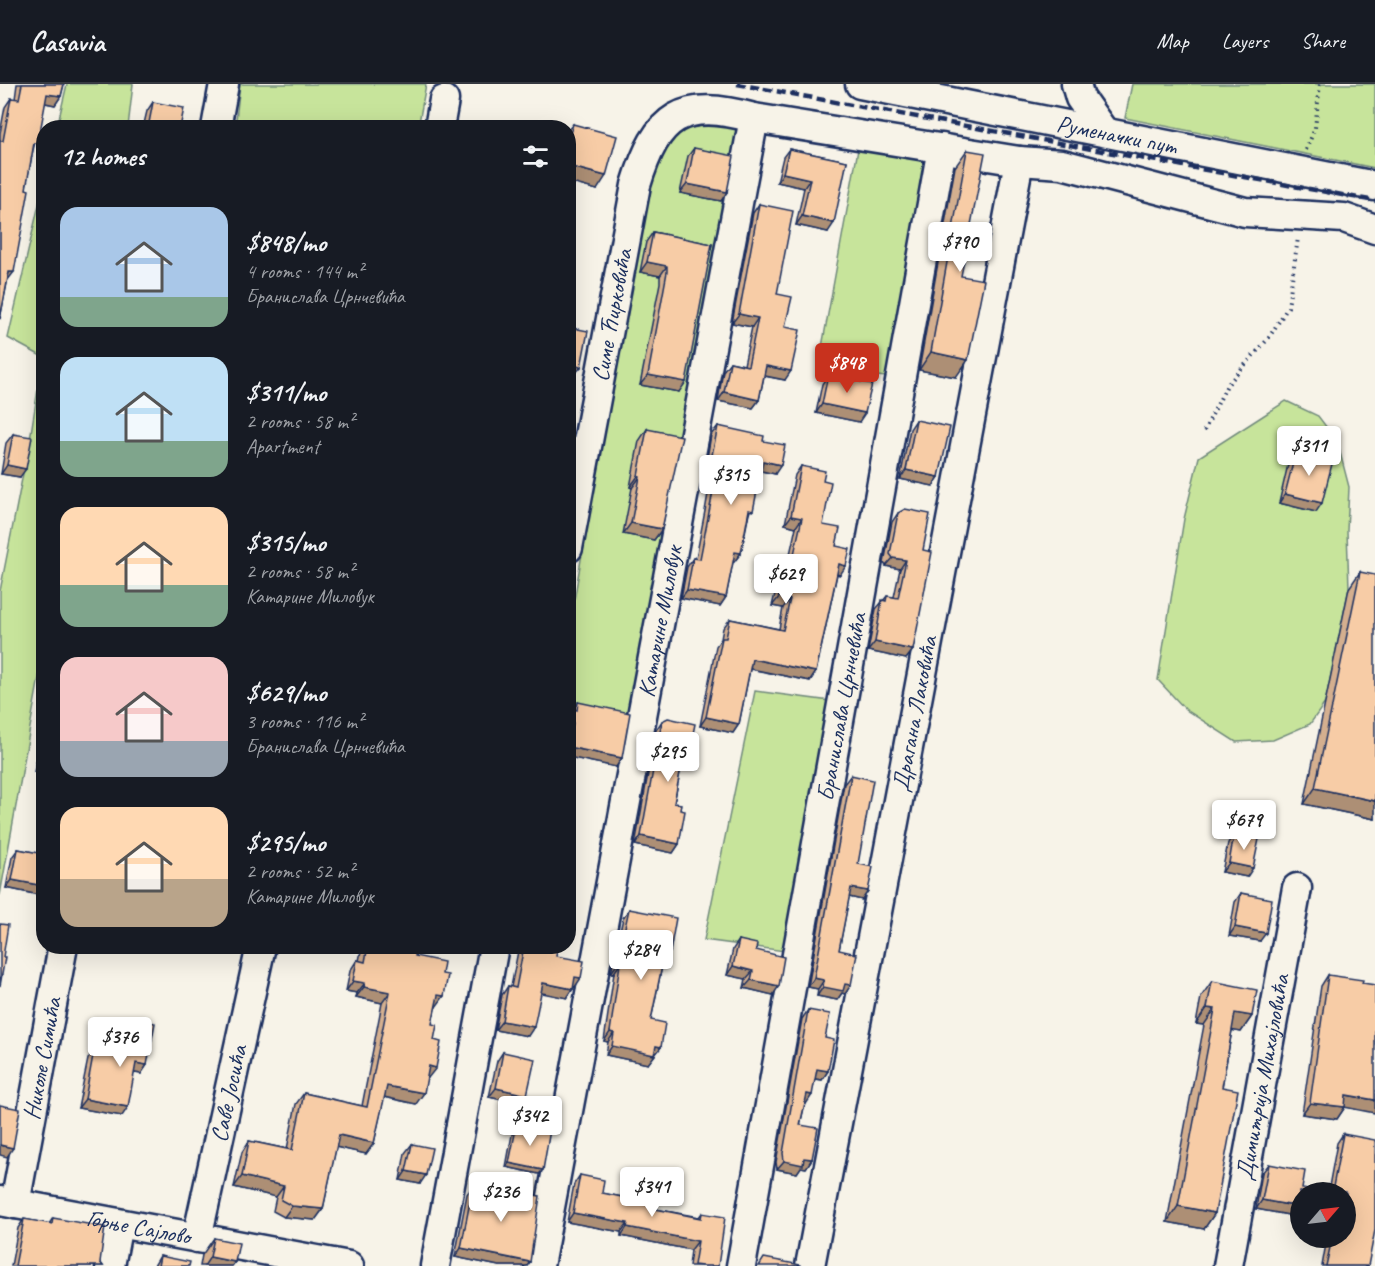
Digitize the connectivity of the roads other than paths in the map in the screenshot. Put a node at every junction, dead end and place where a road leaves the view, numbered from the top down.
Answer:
1 (224, 84) edge
2 (860, 84) edge
3 (1076, 84) edge
4 (444, 100) dead end
5 (754, 118) junction
6 (217, 120) edge
7 (440, 120) edge
8 (1104, 132) junction
9 (942, 148) junction
10 (1019, 161) junction
11 (1375, 186) edge
12 (1375, 229) edge
13 (576, 505) edge
14 (1297, 888) dead end
15 (61, 954) edge
16 (259, 954) edge
17 (493, 954) edge
18 (8, 1202) edge
19 (118, 1224) junction
20 (197, 1238) junction
21 (238, 1256) edge
22 (110, 1266) edge
23 (350, 1266) edge
24 (435, 1266) edge
25 (539, 1266) edge
26 (741, 1266) edge
27 (810, 1266) edge
28 (1228, 1266) edge

1 - 6 street
2 - 8 street, Руменачки пут
3 - 8 street
4 - 7 street
5 - 9 street, Симе Ћирковића
5 - 13 street, Симе Ћирковића
5 - 25 street, Катарине Миловук
8 - 11 street, Руменачки пут
9 - 10 street, Симе Ћирковића
9 - 26 street, Бранислава Црнчевића
10 - 12 street, Симе Ћирковића
10 - 27 street, Драгана Лаковића
14 - 28 street, Димитрија Михајловића
15 - 18 street, Николе Симића
16 - 20 street, Саве Јосића
17 - 24 street
18 - 19 street, Горње Сајлово
19 - 20 street, Горње Сајлово
19 - 22 street
20 - 21 street, Горње Сајлово
21 - 23 street, Горње Сајлово

